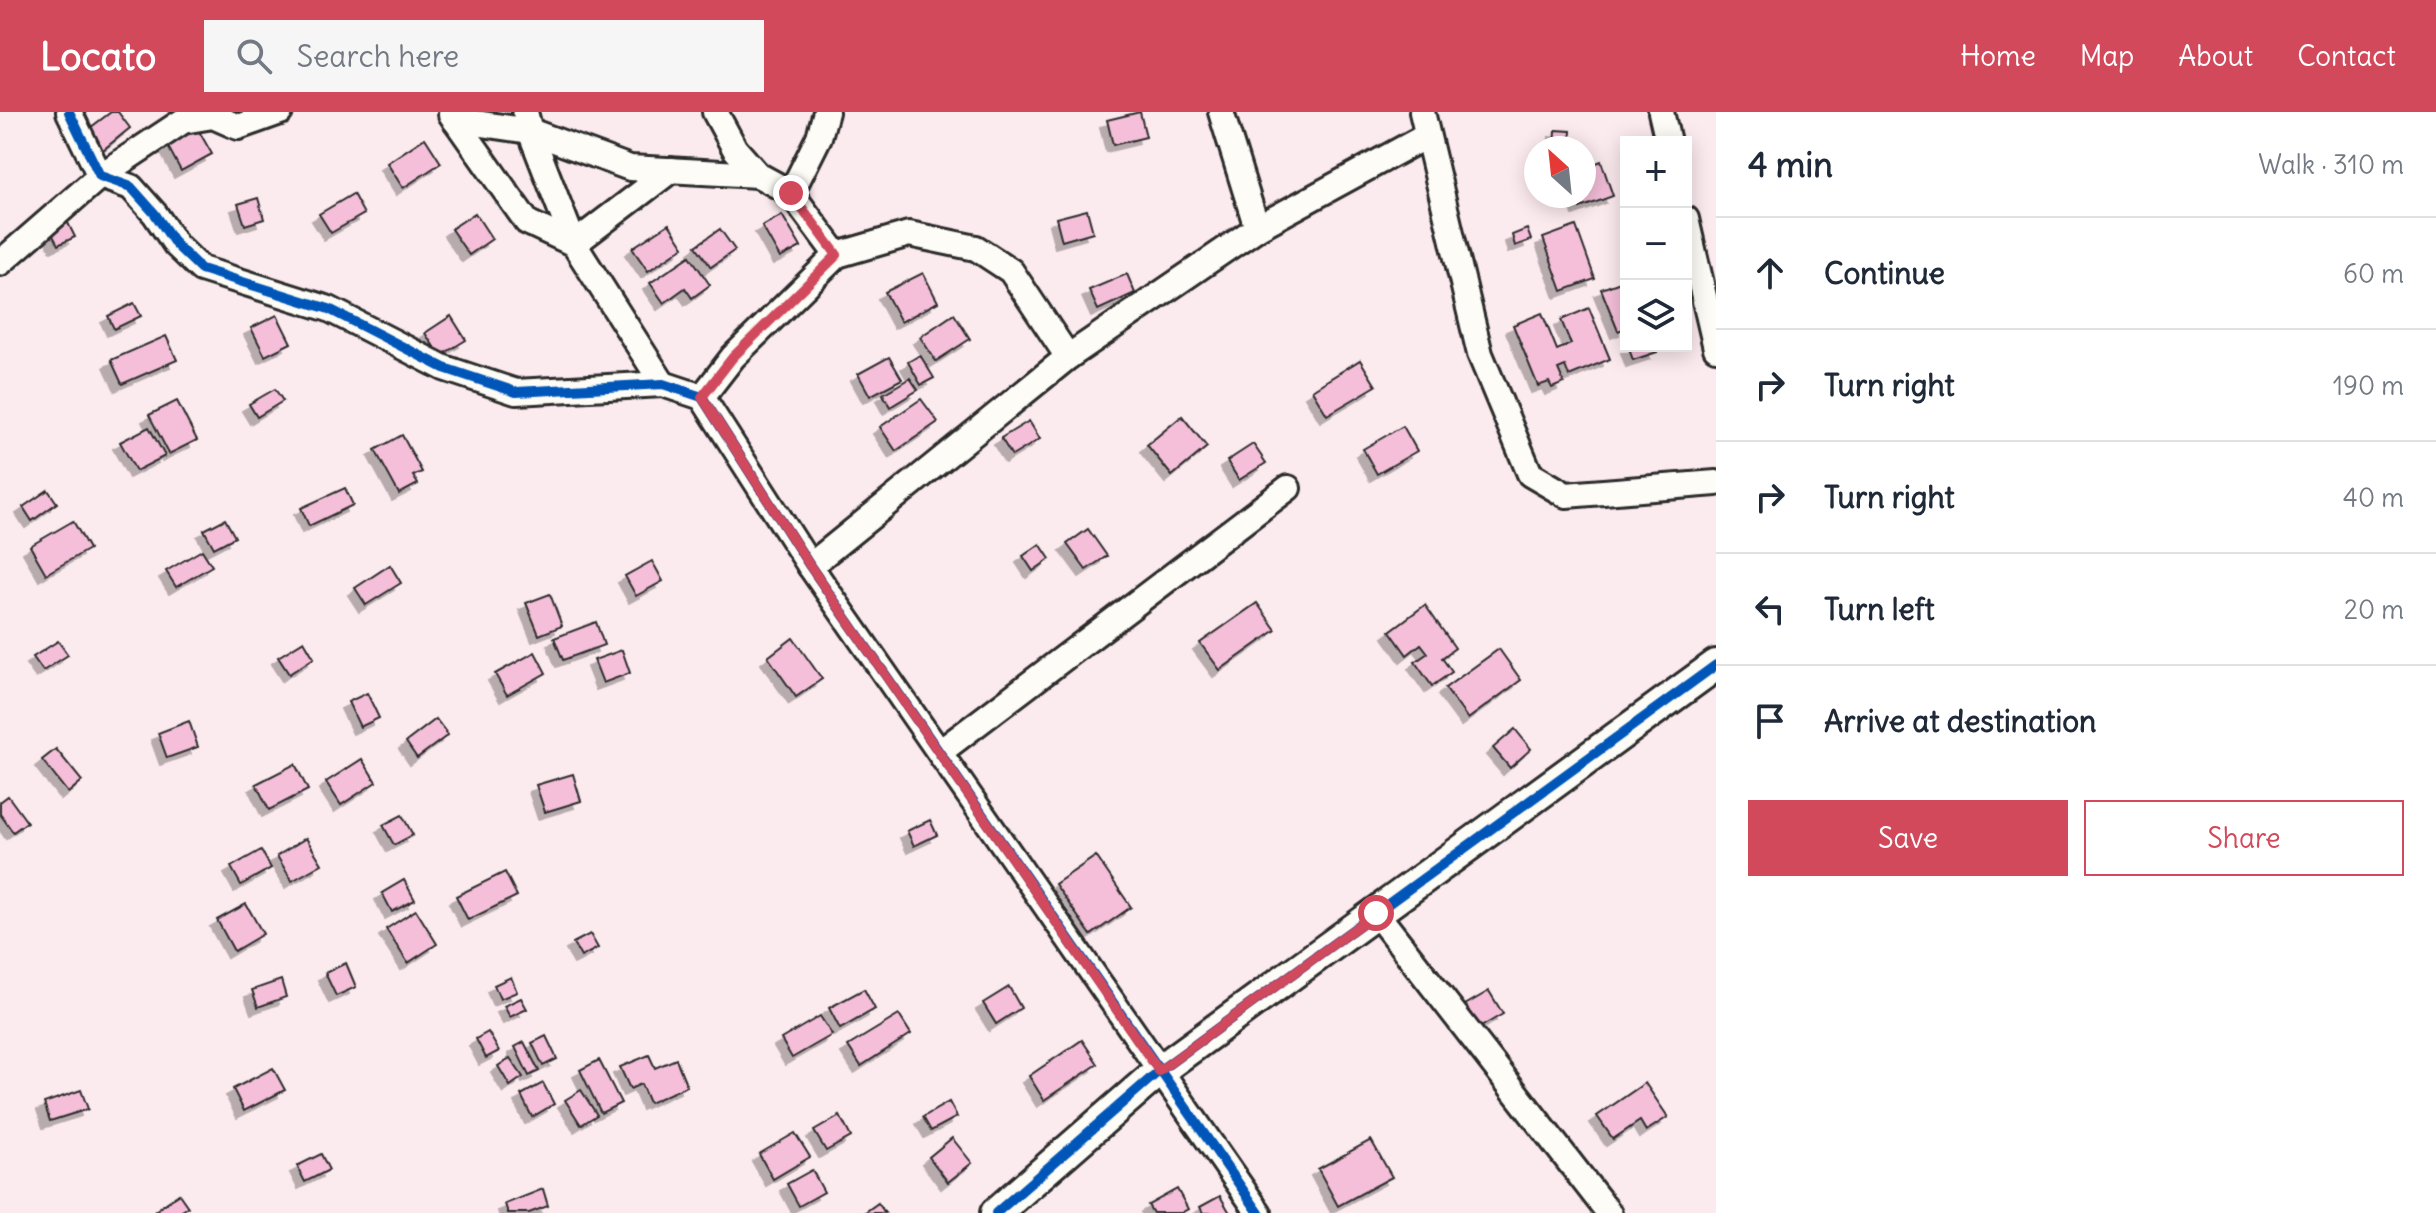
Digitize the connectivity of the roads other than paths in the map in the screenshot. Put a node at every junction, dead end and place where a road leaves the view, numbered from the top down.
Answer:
1 (69, 112) edge
2 (280, 112) edge
3 (715, 112) edge
4 (826, 112) edge
5 (1221, 112) edge
6 (1661, 112) edge
7 (452, 116) edge
8 (1429, 120) edge
9 (527, 121) edge
10 (1667, 136) edge
11 (671, 170) junction
12 (758, 175) junction
13 (100, 176) junction
14 (791, 193) junction
15 (1257, 228) junction
16 (574, 244) junction
17 (1692, 245) edge
18 (837, 255) junction
19 (0, 263) edge
20 (1716, 348) edge
21 (1068, 357) junction
22 (663, 384) junction
23 (702, 397) junction
24 (1716, 483) edge
25 (1288, 488) dead end
26 (810, 566) junction
27 (1716, 665) edge
28 (940, 752) junction
29 (1376, 913) junction
30 (1159, 1071) junction
31 (996, 1213) edge
32 (1259, 1213) edge
33 (1609, 1213) edge

1 - 13 street
2 - 13 street
3 - 12 street
4 - 14 street
5 - 15 street
6 - 10 street
7 - 9 street
7 - 16 street
8 - 15 street
8 - 24 street
9 - 11 street
9 - 16 street
11 - 12 street
11 - 16 street
12 - 14 street
13 - 19 street
13 - 22 street
14 - 18 street
15 - 21 street
16 - 22 street
17 - 20 street
18 - 21 street
18 - 23 street
21 - 26 street
22 - 23 street
23 - 26 street
25 - 28 street
26 - 28 street
27 - 29 street
28 - 30 street
29 - 30 street
29 - 33 street
30 - 31 street
30 - 32 street

